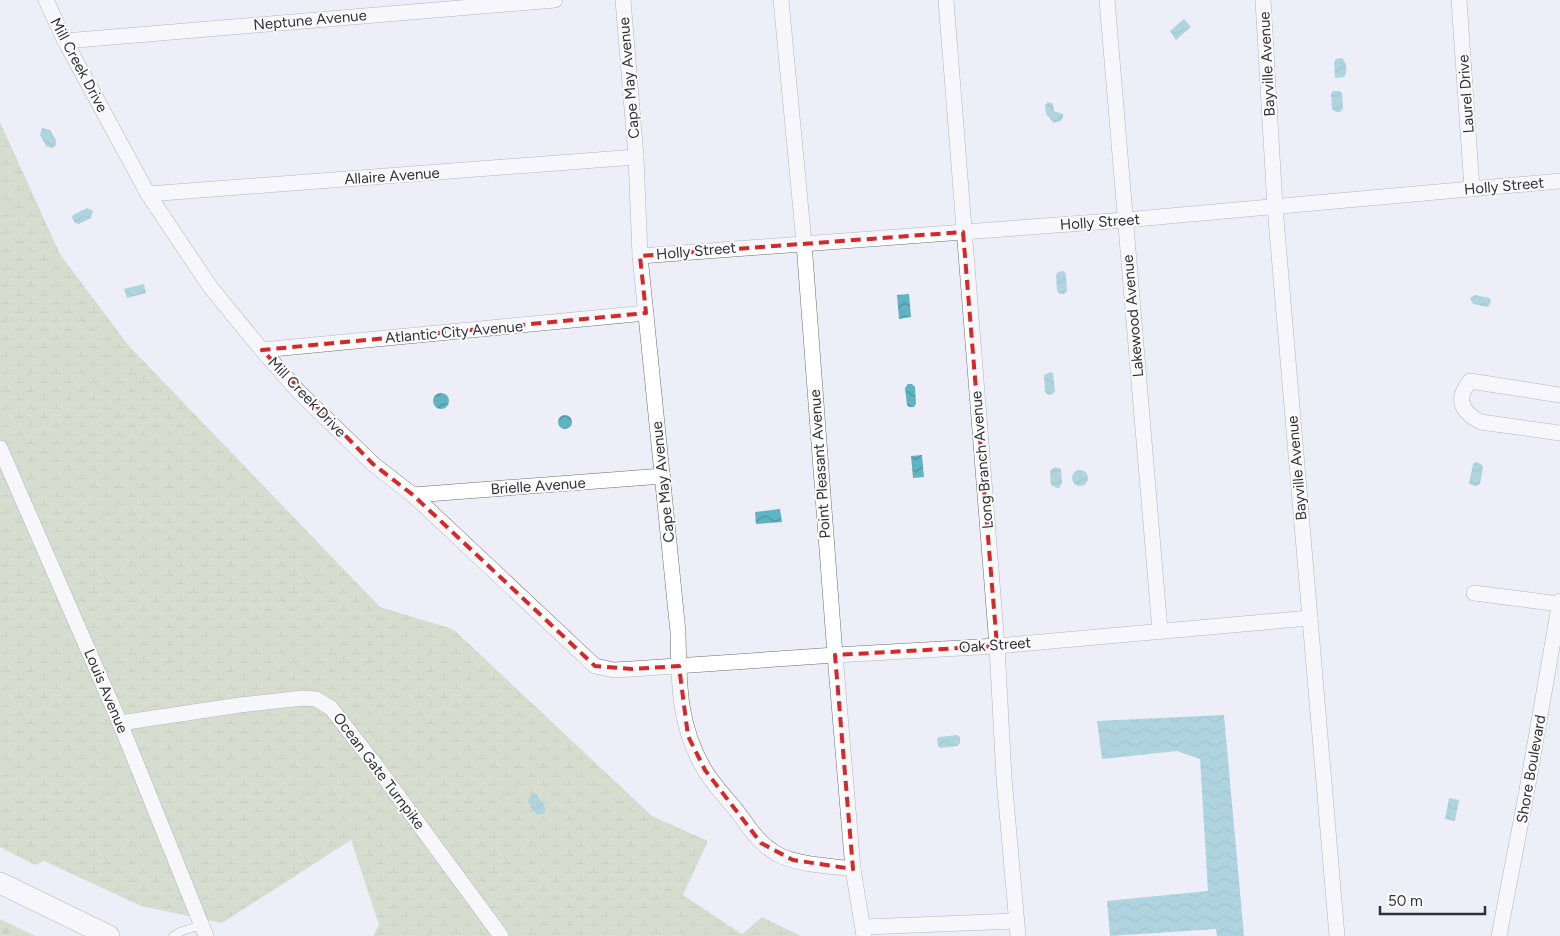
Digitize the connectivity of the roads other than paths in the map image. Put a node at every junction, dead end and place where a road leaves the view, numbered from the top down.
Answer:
1 (46, 0) edge
2 (555, 0) edge
3 (623, 0) edge
4 (780, 0) edge
5 (946, 0) edge
6 (1107, 0) edge
7 (1263, 0) edge
8 (1459, 0) edge
9 (65, 41) junction
10 (636, 157) junction
11 (1560, 181) edge
12 (1472, 189) junction
13 (148, 194) junction
14 (1275, 207) junction
15 (1125, 220) junction
16 (964, 232) junction
17 (804, 242) junction
18 (640, 256) junction
19 (646, 313) junction
20 (262, 350) junction
21 (1560, 395) edge
22 (1560, 433) edge
23 (0, 448) edge
24 (662, 476) junction
25 (413, 495) junction
26 (1474, 593) dead end
27 (1560, 603) edge
28 (1310, 618) junction
29 (1160, 631) junction
30 (997, 646) junction
31 (835, 655) junction
32 (679, 666) junction
33 (120, 723) junction
34 (853, 869) junction
35 (0, 883) edge
36 (1017, 928) edge
37 (204, 930) edge
38 (864, 932) edge
39 (109, 936) edge
40 (173, 936) edge
41 (501, 936) edge
42 (1337, 936) edge
43 (1499, 936) edge

1 - 9 street, Mill Creek Drive
2 - 9 street, Neptune Avenue
3 - 10 street, Cape May Avenue
4 - 17 street, Point Pleasant Avenue
5 - 16 street, Long Branch Avenue
6 - 15 street, Lakewood Avenue
7 - 14 street, Bayville Avenue
8 - 12 street, Laurel Drive
9 - 13 street, Mill Creek Drive
10 - 13 street, Allaire Avenue
10 - 18 street, Cape May Avenue
11 - 12 street, Holly Street
12 - 14 street, Holly Street
13 - 20 street, Mill Creek Drive
14 - 15 street, Holly Street
14 - 28 street, Bayville Avenue
15 - 16 street, Holly Street
15 - 29 street, Lakewood Avenue
16 - 17 street, Holly Street
16 - 30 street, Long Branch Avenue
17 - 18 street, Holly Street
17 - 31 street, Point Pleasant Avenue
18 - 19 street, Cape May Avenue
19 - 20 street, Atlantic City Avenue
19 - 24 street, Cape May Avenue
20 - 25 street, Mill Creek Drive
21 - 22 street
23 - 33 street, Louis Avenue
24 - 25 street, Brielle Avenue
24 - 32 street, Cape May Avenue
25 - 32 street, Mill Creek Drive
26 - 27 street
27 - 43 street, Shore Boulevard
28 - 29 street, Oak Street
28 - 42 street, Bayville Avenue
29 - 30 street, Oak Street
30 - 31 street, Oak Street
30 - 36 street, Long Branch Avenue
31 - 32 street, Oak Street
31 - 34 street, Point Pleasant Avenue
32 - 34 street, Cape May Avenue
33 - 37 street, Louis Avenue
33 - 41 street, Ocean Gate Turnpike
34 - 38 street, Point Pleasant Avenue
35 - 39 main road
36 - 38 street
37 - 40 lane

